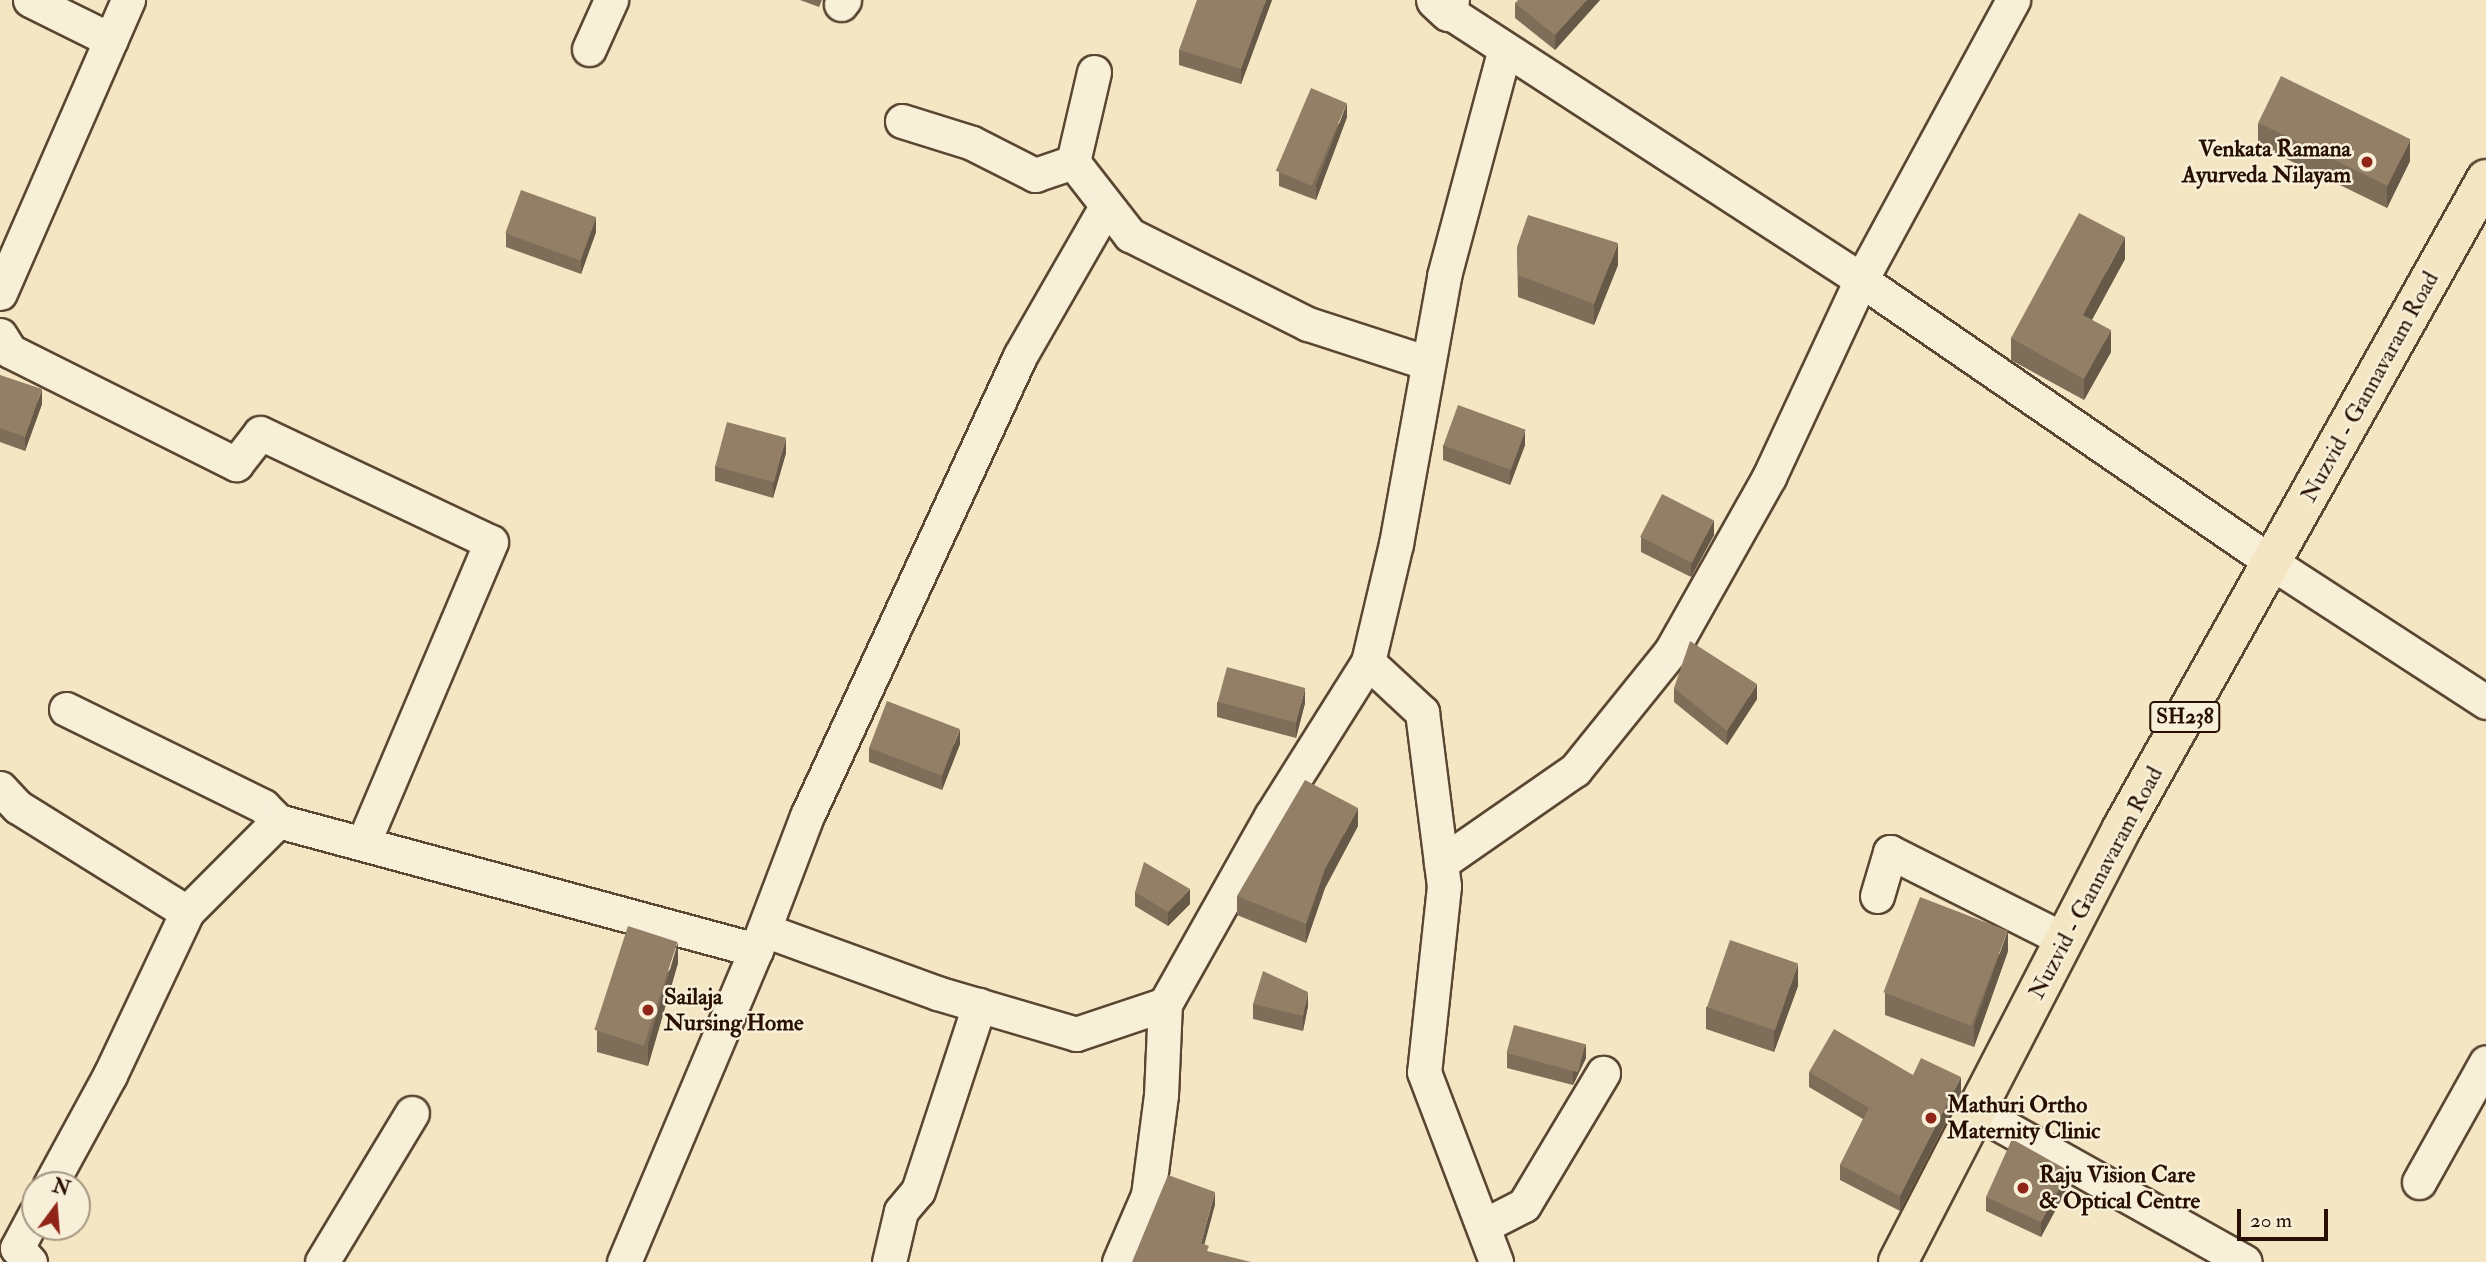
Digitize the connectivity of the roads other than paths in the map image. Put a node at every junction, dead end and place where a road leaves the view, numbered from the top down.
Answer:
1 (30, 0) edge
2 (128, 0) edge
3 (611, 0) edge
4 (2013, 0) edge
5 (1446, 4) edge
6 (110, 40) junction
7 (589, 49) dead end
8 (1505, 49) junction
9 (1094, 72) dead end
10 (902, 121) dead end
11 (1073, 162) junction
12 (2486, 179) edge
13 (1105, 208) junction
14 (1861, 280) junction
15 (0, 293) edge
16 (0, 335) edge
17 (1428, 363) junction
18 (2272, 563) junction
19 (1368, 662) junction
20 (2486, 702) edge
21 (66, 709) dead end
22 (0, 788) edge
23 (278, 821) junction
24 (363, 843) junction
25 (1441, 863) junction
26 (1877, 895) dead end
27 (187, 912) junction
28 (760, 940) junction
29 (2065, 940) junction
30 (1165, 1004) junction
31 (979, 1005) junction
32 (2486, 1062) edge
33 (1603, 1073) dead end
34 (1976, 1111) junction
35 (412, 1113) dead end
36 (58, 1171) edge
37 (2419, 1182) dead end
38 (1483, 1226) junction
39 (21, 1240) edge
40 (30, 1262) edge
41 (322, 1262) edge
42 (624, 1262) edge
43 (888, 1262) edge
44 (1119, 1262) edge
45 (1496, 1262) edge
46 (1898, 1262) edge
47 (2245, 1262) edge

1 - 6 street
2 - 6 street
3 - 7 street
4 - 14 street
5 - 8 street
6 - 15 street
8 - 14 street
8 - 17 street
9 - 11 street
10 - 11 street
11 - 13 street
12 - 18 main road, Nuzvid - Gannavaram Road / SH238
13 - 17 street
13 - 28 street
14 - 18 street
14 - 25 street
16 - 24 street
17 - 19 street
18 - 20 street
18 - 29 main road, Nuzvid - Gannavaram Road / SH238
19 - 25 street
19 - 30 street
21 - 23 street
22 - 27 street
23 - 24 street
23 - 27 street
24 - 28 street
25 - 38 street
26 - 29 street
27 - 36 street
28 - 31 street
28 - 42 street
29 - 34 main road, Nuzvid - Gannavaram Road / SH238
30 - 31 street
30 - 44 street
31 - 43 street
32 - 37 street
33 - 38 street
34 - 46 main road, Nuzvid - Gannavaram Road / SH238
34 - 47 street
35 - 41 street
38 - 45 street
39 - 40 street

